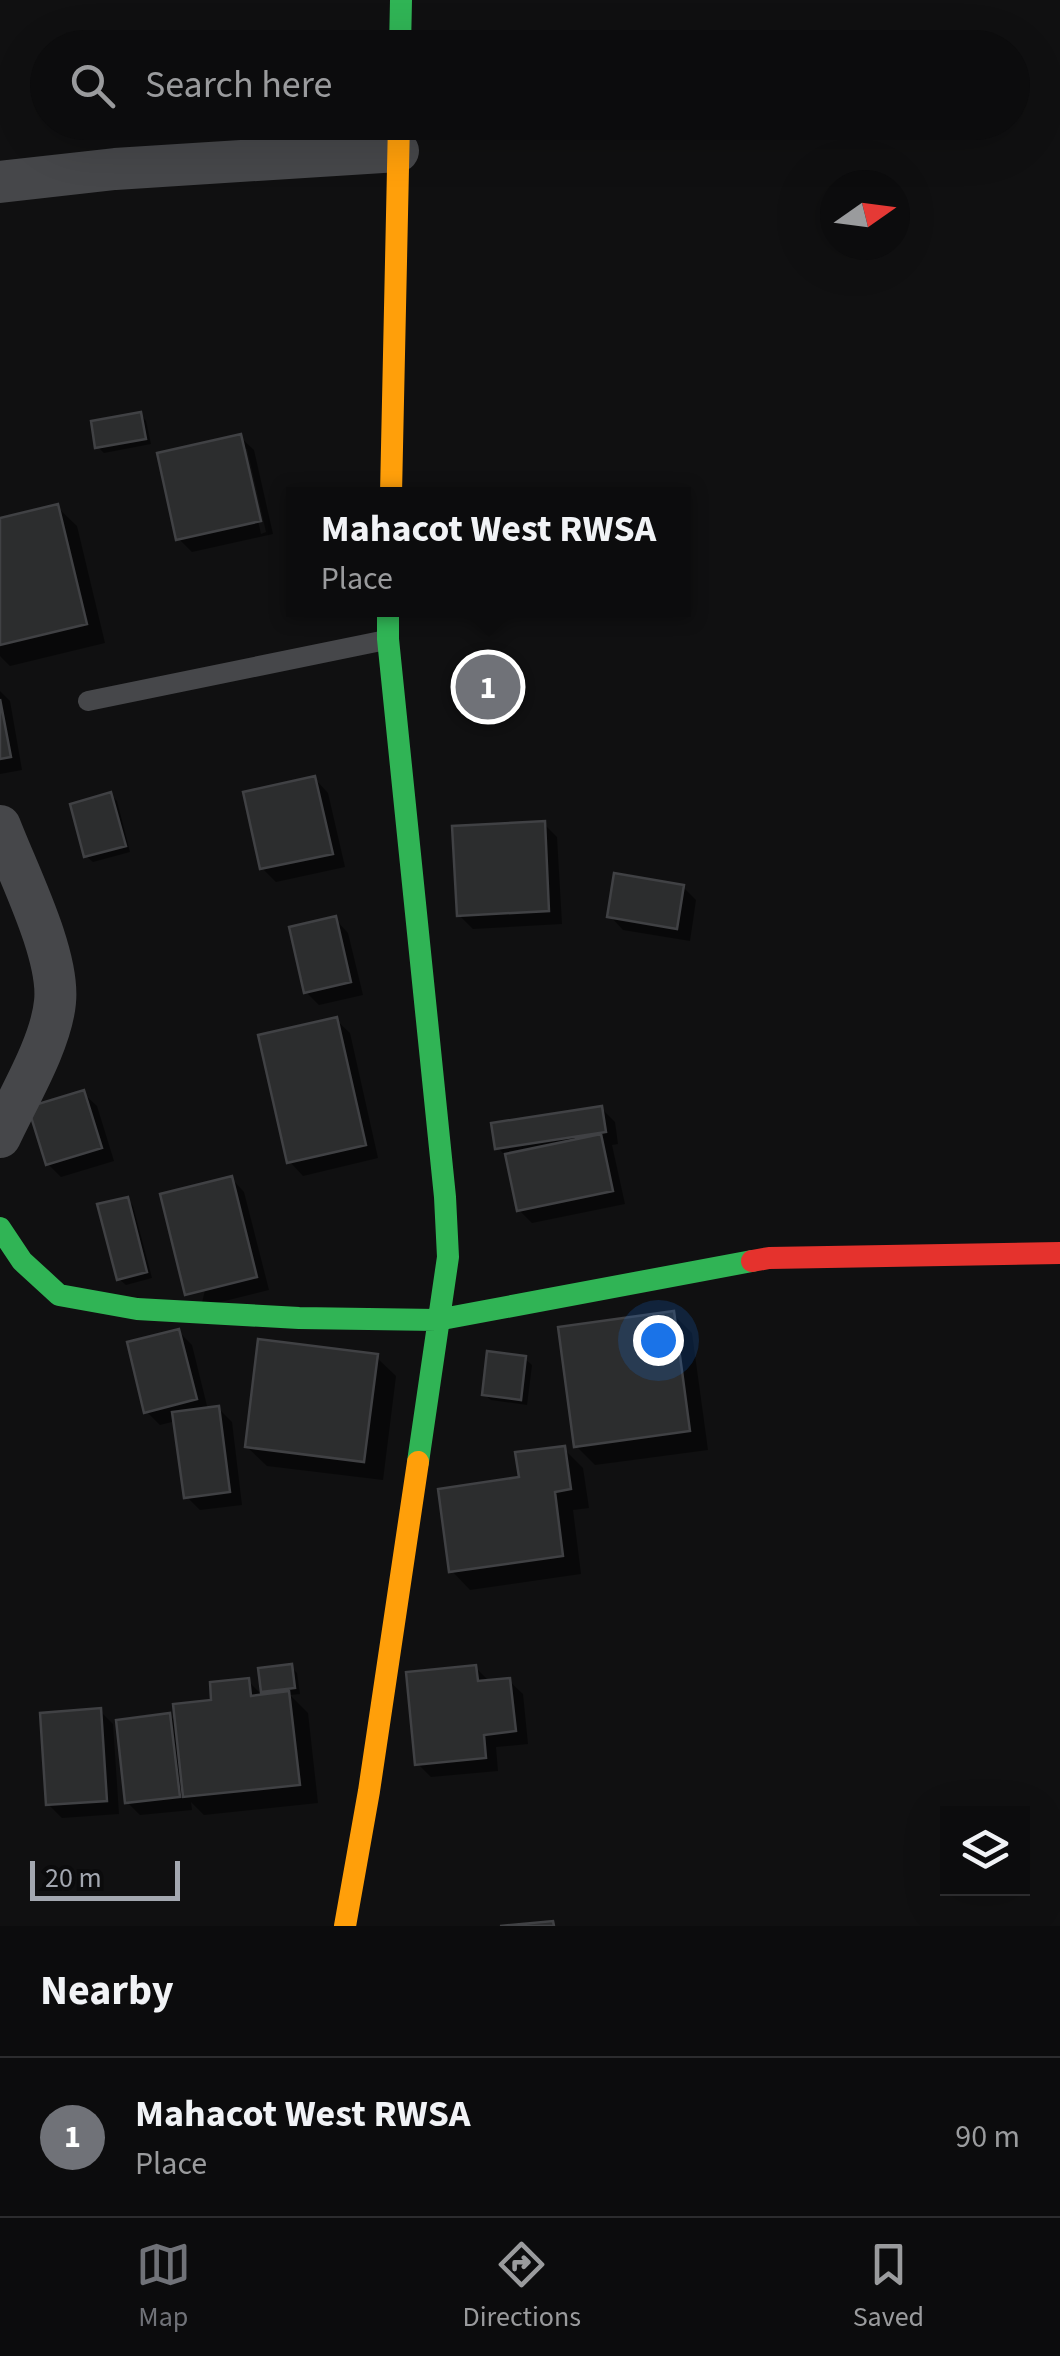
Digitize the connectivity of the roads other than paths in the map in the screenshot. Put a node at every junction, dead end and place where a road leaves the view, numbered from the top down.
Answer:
1 (401, 0) edge
2 (400, 30) edge
3 (371, 140) edge
4 (398, 140) edge
5 (0, 182) edge
6 (391, 487) edge
7 (388, 617) edge
8 (388, 639) junction
9 (88, 701) dead end
10 (0, 826) edge
11 (0, 1137) edge
12 (0, 1228) edge
13 (1060, 1252) edge
14 (437, 1320) junction
15 (345, 1926) edge

1 - 2 street
3 - 5 street
4 - 6 street
7 - 8 street
8 - 9 lane
8 - 14 street
10 - 11 street
12 - 14 street
13 - 14 street
14 - 15 street

